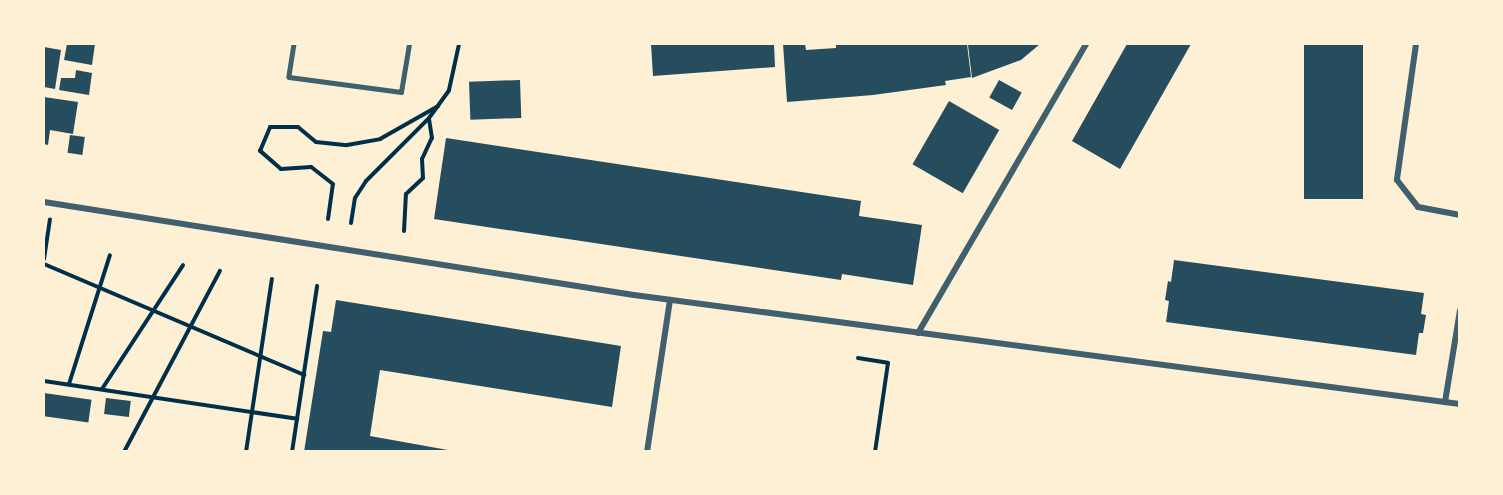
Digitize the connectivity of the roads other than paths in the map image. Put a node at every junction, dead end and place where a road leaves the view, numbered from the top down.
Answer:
1 (294, 44) edge
2 (409, 44) edge
3 (1086, 44) edge
4 (1416, 44) edge
5 (44, 202) edge
6 (1460, 215) edge
7 (670, 300) junction
8 (1460, 310) edge
9 (918, 333) junction
10 (1445, 402) junction
11 (1460, 404) edge
12 (647, 452) edge

1 - 2 lane
3 - 9 street
4 - 6 street
5 - 7 street
7 - 9 street
7 - 12 street
8 - 10 street
9 - 10 street
10 - 11 street

